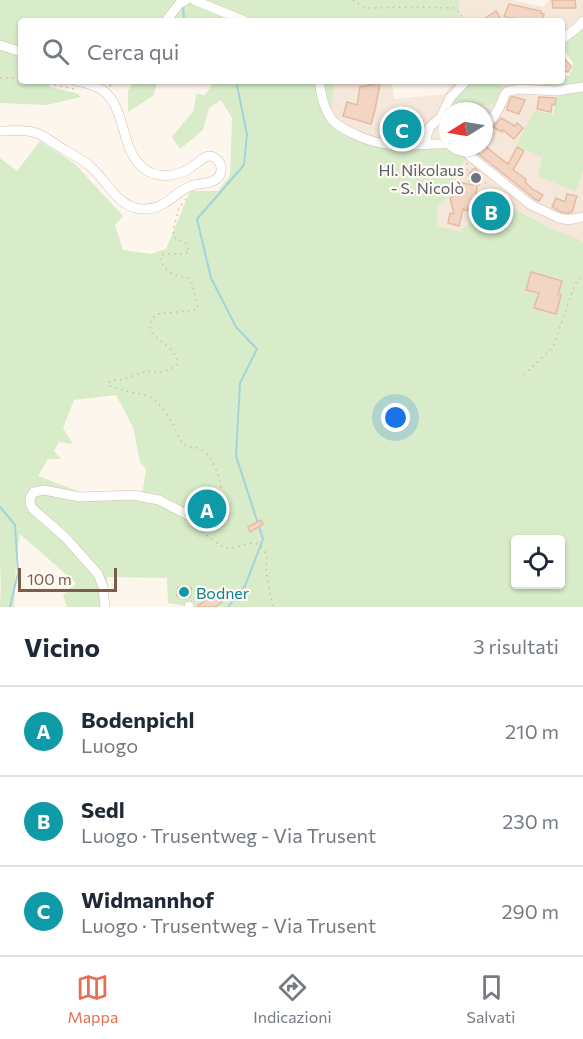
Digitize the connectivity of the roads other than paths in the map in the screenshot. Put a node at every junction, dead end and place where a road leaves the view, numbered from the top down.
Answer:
1 (194, 0) edge
2 (184, 1) edge
3 (169, 18) edge
4 (238, 18) edge
5 (583, 21) edge
6 (565, 37) edge
7 (0, 45) edge
8 (18, 51) edge
9 (91, 84) edge
10 (320, 84) edge
11 (463, 84) edge
12 (583, 87) edge
13 (493, 117) edge
14 (0, 131) edge
15 (426, 144) junction
16 (439, 144) edge
17 (470, 156) edge
18 (583, 217) edge
19 (192, 517) road end
20 (105, 607) edge

1 - 4 street
2 - 3 street
5 - 6 street
7 - 8 street
9 - 14 street
10 - 15 street
11 - 15 street
12 - 13 street
15 - 16 street
17 - 18 street
19 - 20 street

